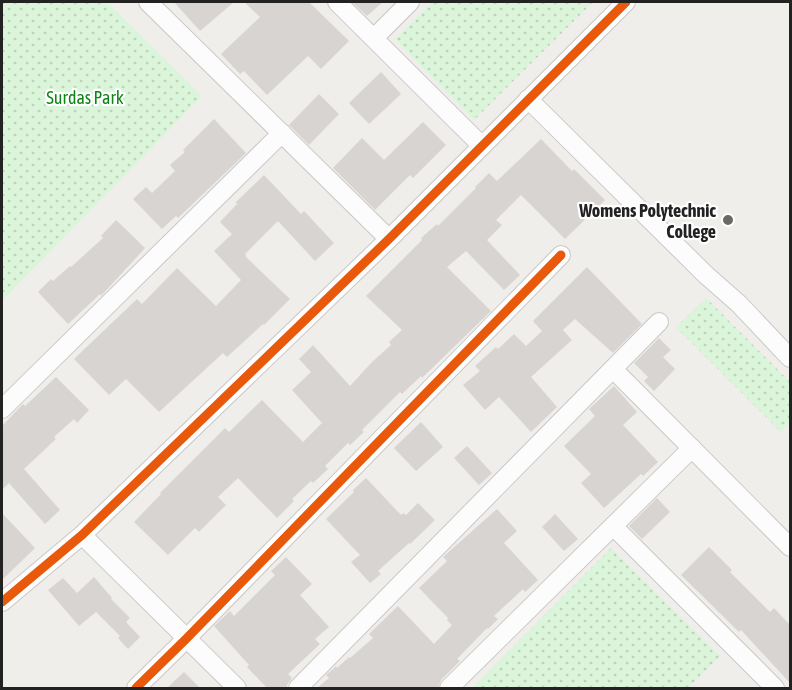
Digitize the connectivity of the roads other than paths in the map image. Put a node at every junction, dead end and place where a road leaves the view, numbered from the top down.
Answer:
1 (148, 2) edge
2 (337, 2) edge
3 (410, 2) edge
4 (626, 2) edge
5 (374, 38) junction
6 (528, 99) junction
7 (282, 133) junction
8 (482, 146) junction
9 (389, 239) junction
10 (561, 255) dead end
11 (659, 322) dead end
12 (790, 358) edge
13 (613, 369) junction
14 (2, 409) edge
15 (692, 448) junction
16 (613, 526) junction
17 (82, 535) junction
18 (790, 547) edge
19 (5, 593) edge
20 (186, 639) junction
21 (136, 688) edge
22 (237, 688) edge
23 (298, 688) edge
24 (451, 688) edge
25 (775, 688) edge

1 - 7 street
2 - 5 street
3 - 5 street
4 - 6 street
5 - 8 street
6 - 8 street
6 - 12 street
7 - 9 street
7 - 14 street
8 - 9 street
9 - 17 street
10 - 20 street
11 - 13 street
13 - 15 street
13 - 23 street
15 - 16 street
15 - 18 street
16 - 24 street
16 - 25 street
17 - 19 street
17 - 20 street
20 - 21 street
20 - 22 street

